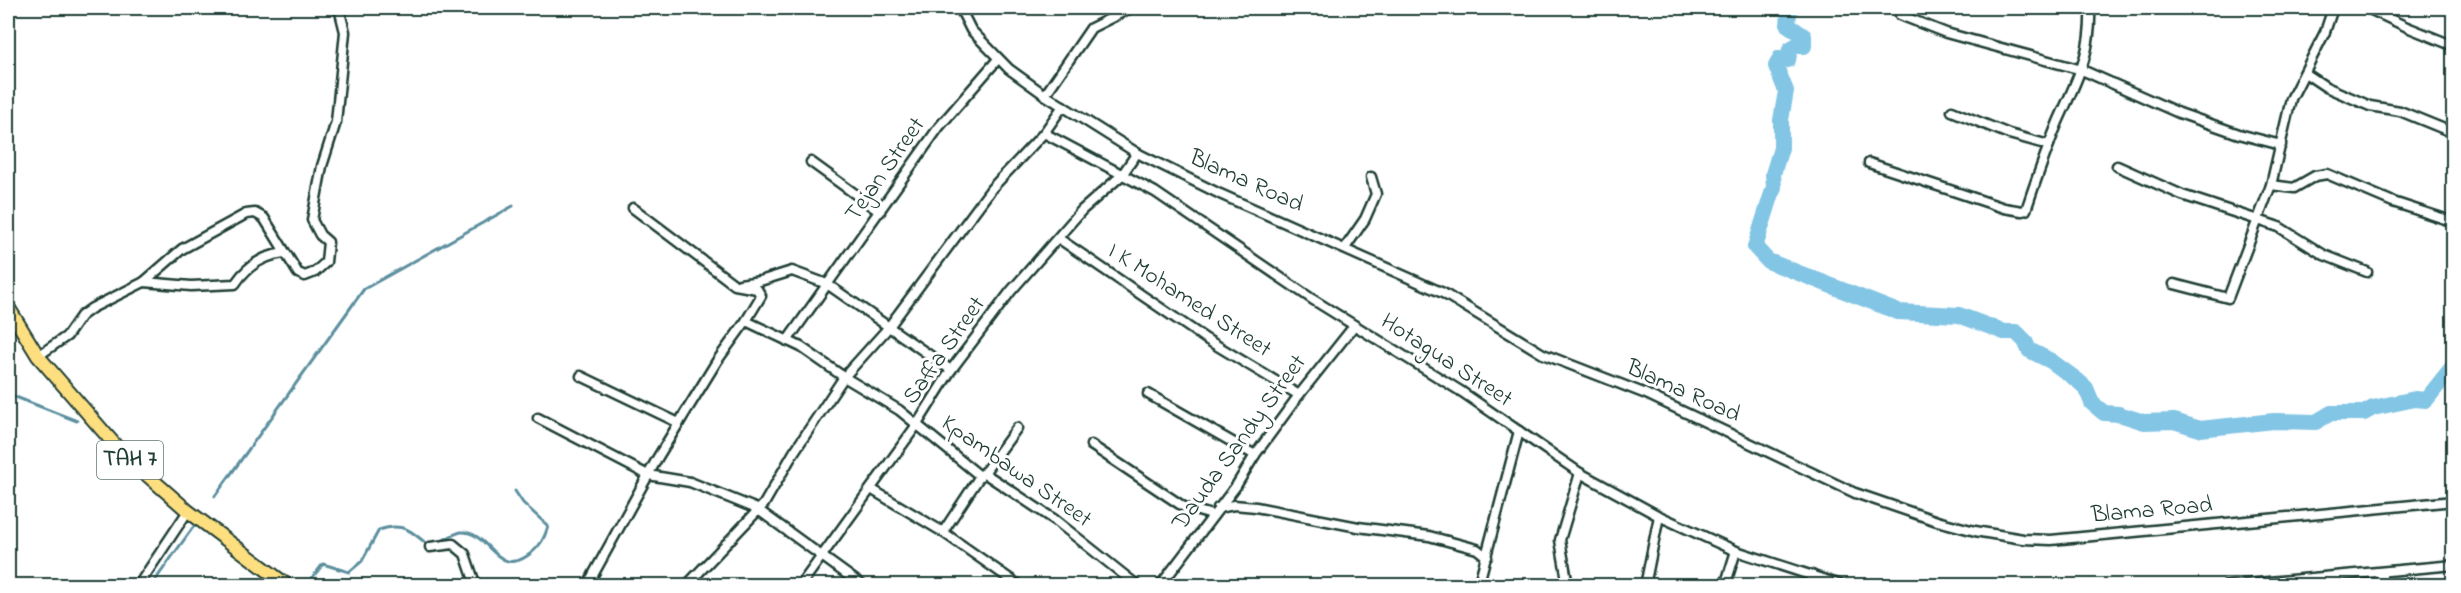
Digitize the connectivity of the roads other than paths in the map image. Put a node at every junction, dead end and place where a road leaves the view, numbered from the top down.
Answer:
1 (339, 8) edge
2 (960, 8) edge
3 (1131, 8) edge
4 (2090, 8) edge
5 (2333, 8) edge
6 (2367, 8) edge
7 (1900, 15) dead end
8 (2454, 46) edge
9 (999, 59) junction
10 (2082, 70) junction
11 (2305, 73) junction
12 (1045, 95) junction
13 (1062, 106) junction
14 (1952, 111) dead end
15 (1044, 133) junction
16 (2454, 133) edge
17 (2049, 145) junction
18 (2281, 145) junction
19 (1137, 153) junction
20 (811, 162) dead end
21 (1869, 163) dead end
22 (2117, 166) dead end
23 (1122, 175) junction
24 (1371, 177) dead end
25 (2271, 184) junction
26 (633, 208) dead end
27 (880, 212) junction
28 (2257, 220) junction
29 (2454, 222) edge
30 (1058, 238) junction
31 (1345, 248) junction
32 (284, 253) junction
33 (2367, 272) dead end
34 (144, 282) junction
35 (827, 284) junction
36 (2174, 284) dead end
37 (735, 285) junction
38 (8, 307) edge
39 (746, 321) junction
40 (1354, 326) junction
41 (888, 328) junction
42 (787, 342) junction
43 (39, 356) junction
44 (951, 370) junction
45 (581, 376) dead end
46 (844, 377) junction
47 (1148, 394) dead end
48 (1299, 395) junction
49 (538, 418) dead end
50 (679, 423) junction
51 (916, 426) junction
52 (1017, 428) dead end
53 (1519, 431) junction
54 (1091, 445) dead end
55 (1255, 455) junction
56 (1580, 473) junction
57 (648, 475) junction
58 (982, 475) junction
59 (872, 489) junction
60 (2454, 501) edge
61 (757, 509) junction
62 (188, 511) junction
63 (1215, 512) junction
64 (1659, 516) junction
65 (943, 532) junction
66 (430, 547) dead end
67 (1736, 551) junction
68 (822, 556) junction
69 (1487, 557) junction
70 (2454, 565) edge
71 (2382, 572) junction
72 (1812, 576) junction
73 (286, 584) edge
74 (138, 585) edge
75 (476, 585) edge
76 (587, 585) edge
77 (686, 585) edge
78 (800, 585) edge
79 (863, 585) edge
80 (1020, 585) edge
81 (1138, 585) edge
82 (1160, 585) edge
83 (1482, 585) edge
84 (1566, 585) edge
85 (1645, 585) edge
86 (1725, 585) edge
87 (1809, 585) edge
88 (1844, 585) edge
89 (2225, 585) edge
90 (2382, 585) edge

1 - 32 street
2 - 9 street, Blama Road
3 - 12 street
4 - 10 street
5 - 11 street
6 - 8 street
7 - 10 street
9 - 12 street, Blama Road
9 - 27 street, Tejan Street
10 - 17 street
10 - 18 street
11 - 16 street
11 - 18 street
12 - 13 street, Blama Road
13 - 15 street
13 - 19 street, Blama Road
14 - 17 street
15 - 23 street, Hotagua Street
15 - 41 street
17 - 21 street
18 - 25 street
19 - 23 street, Saffa Street
19 - 31 street, Blama Road
20 - 27 street
22 - 28 street
23 - 30 street, Saffa Street
23 - 40 street, Hotagua Street
24 - 31 street
25 - 28 street
25 - 29 street
26 - 37 street
27 - 35 street, Tejan Street
28 - 33 street
28 - 36 street
30 - 44 street, Saffa Street
30 - 48 street, I K Mohamed Street
31 - 60 street, Blama Road
32 - 34 street
32 - 34 street
34 - 43 street
35 - 37 street
35 - 41 street
35 - 42 street, Tejan Street
37 - 39 street
38 - 43 highway, TAH 7
39 - 42 street, Kpambawa Street
39 - 50 street
40 - 48 street, Dauda Sandy Street
40 - 53 street, Hotagua Street
41 - 44 street
41 - 46 street
42 - 46 street, Kpambawa Street
43 - 62 highway, TAH 7
44 - 51 street, Saffa Street
45 - 50 street
46 - 51 street, Kpambawa Street
46 - 61 street
47 - 55 street
48 - 55 street, Dauda Sandy Street
49 - 57 street
50 - 57 street
51 - 58 street, Kpambawa Street
51 - 59 street, Saffa Street
52 - 58 street
53 - 56 street, Hotagua Street
53 - 69 street
54 - 63 street
55 - 63 street, Dauda Sandy Street
56 - 64 street, Hotagua Street
56 - 84 street
57 - 61 street
57 - 76 street
58 - 65 street
58 - 81 street, Kpambawa Street
59 - 65 street
59 - 68 street, Saffa Street
61 - 68 street
61 - 77 street
62 - 73 highway, TAH 7
62 - 74 street
63 - 69 street
63 - 82 street, Dauda Sandy Street
64 - 67 street, Hotagua Street
64 - 85 street
65 - 80 street
66 - 75 street
67 - 72 street, Hotagua Street
67 - 86 street
68 - 78 street, Saffa Street
68 - 79 street
69 - 83 street
70 - 71 street
71 - 89 street
71 - 90 street
72 - 87 street
72 - 88 street, Hotagua Street

